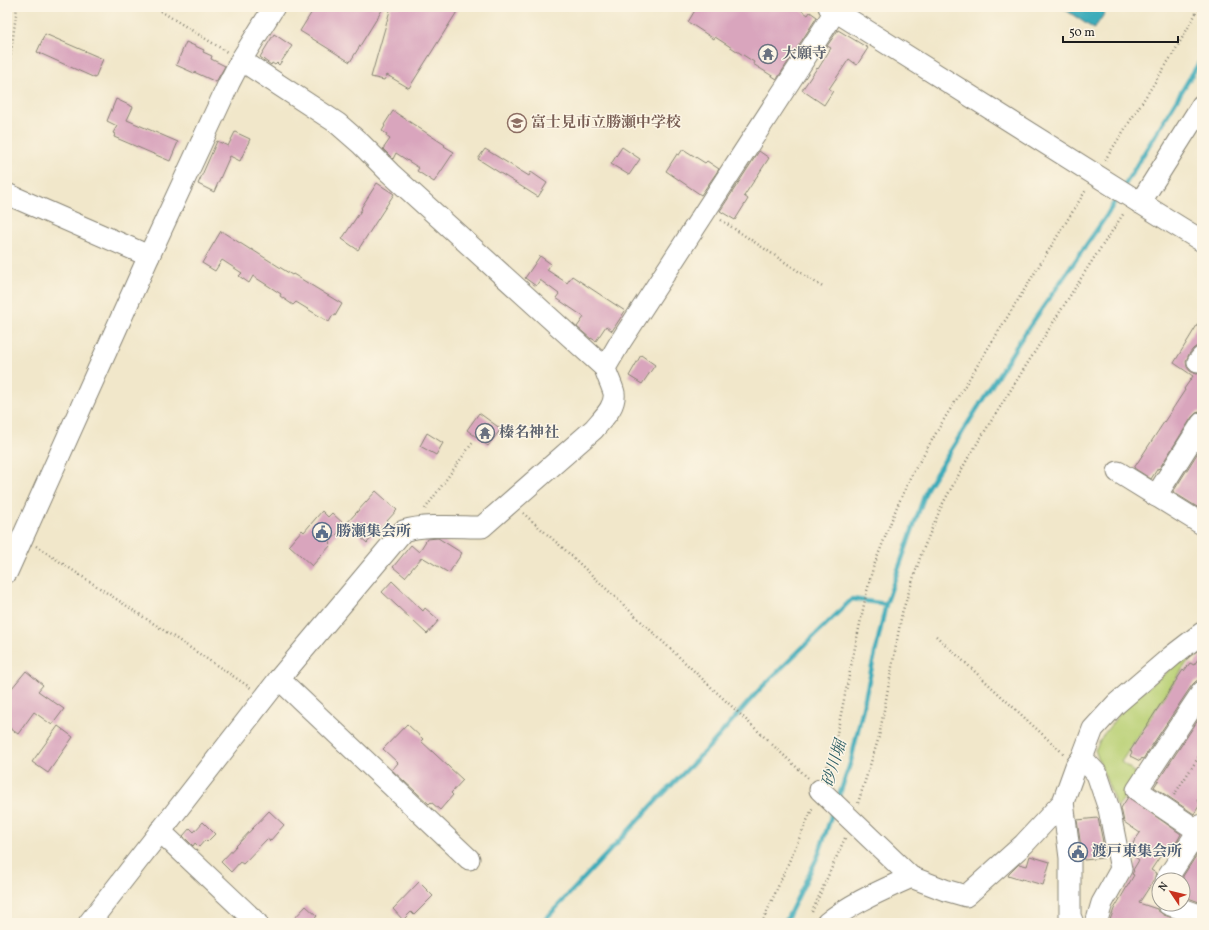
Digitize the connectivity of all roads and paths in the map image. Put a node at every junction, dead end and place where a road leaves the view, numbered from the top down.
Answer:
1 (17, 7) edge
2 (154, 7) edge
3 (274, 7) edge
4 (1198, 7) edge
5 (834, 8) edge
6 (241, 60) junction
7 (1202, 82) edge
8 (7, 83) edge
9 (1200, 97) edge
10 (1097, 176) junction
11 (7, 194) edge
12 (1135, 200) junction
13 (705, 210) junction
14 (1202, 241) edge
15 (149, 256) junction
16 (824, 288) dead end
17 (605, 368) junction
18 (1202, 423) edge
19 (473, 442) dead end
20 (1118, 472) dead end
21 (1156, 496) junction
22 (511, 502) junction
23 (1202, 524) edge
24 (410, 529) junction
25 (23, 537) junction
26 (7, 572) edge
27 (1202, 633) edge
28 (936, 636) dead end
29 (279, 679) junction
30 (1202, 692) edge
31 (264, 698) junction
32 (1202, 752) edge
33 (1079, 762) junction
34 (820, 790) junction
35 (1063, 802) junction
36 (1165, 809) junction
37 (853, 821) junction
38 (1200, 828) edge
39 (160, 831) junction
40 (469, 859) dead end
41 (1171, 872) edge
42 (911, 877) junction
43 (1191, 912) edge
44 (1202, 916) edge
45 (819, 919) edge
46 (88, 923) edge
47 (257, 923) edge
48 (762, 923) edge
49 (1073, 923) edge
50 (1097, 923) edge

1 - 8 path
2 - 6 path
3 - 6 street
4 - 10 path
5 - 10 street
5 - 13 street
6 - 15 street
6 - 17 street
7 - 9 path
9 - 12 street
10 - 12 street
10 - 34 path
11 - 15 street
12 - 14 street
12 - 37 path
13 - 16 path
13 - 17 street
15 - 25 street
17 - 22 street
18 - 21 street
19 - 24 path
20 - 21 street
21 - 23 street
22 - 24 street
22 - 34 path
24 - 29 street
25 - 26 street
25 - 31 path
27 - 33 street
28 - 33 path
29 - 31 street
29 - 40 street
30 - 36 street
31 - 39 street
32 - 36 path
33 - 35 street
33 - 50 street
34 - 37 street
34 - 48 path
35 - 42 street
35 - 49 street
36 - 38 street
37 - 42 street
37 - 45 path
38 - 41 street
39 - 46 street
39 - 47 street
42 - 45 street
43 - 44 street

